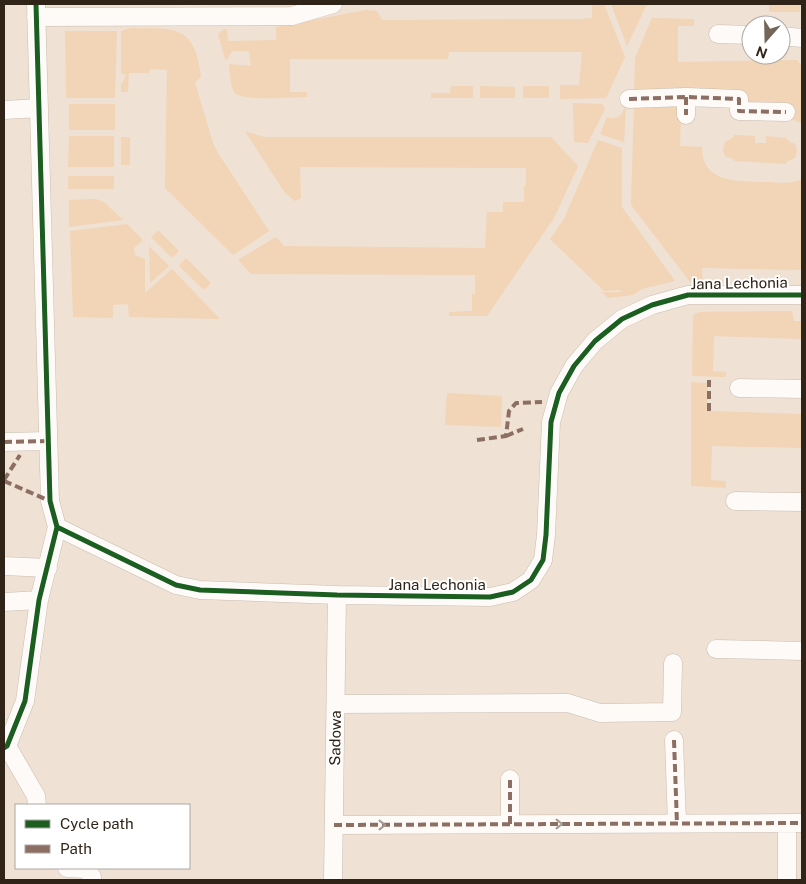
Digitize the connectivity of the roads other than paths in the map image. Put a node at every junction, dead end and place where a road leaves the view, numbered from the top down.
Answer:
1 (334, 4) edge
2 (36, 10) edge
3 (718, 34) dead end
4 (741, 35) edge
5 (686, 97) junction
6 (629, 99) dead end
7 (39, 108) junction
8 (4, 110) edge
9 (786, 112) dead end
10 (686, 115) dead end
11 (802, 295) edge
12 (739, 388) dead end
13 (802, 389) edge
14 (48, 441) junction
15 (4, 442) edge
16 (735, 501) dead end
17 (802, 502) edge
18 (57, 527) junction
19 (4, 566) edge
20 (48, 568) junction
21 (337, 596) junction
22 (39, 600) junction
23 (4, 602) edge
24 (716, 649) dead end
25 (802, 651) edge
26 (673, 663) dead end
27 (336, 704) junction
28 (674, 740) dead end
29 (5, 747) edge
30 (510, 779) dead end
31 (37, 804) edge
32 (794, 823) edge
33 (510, 824) junction
34 (677, 824) junction
35 (334, 825) junction
36 (86, 869) edge
37 (92, 880) edge
38 (333, 880) edge
39 (787, 880) edge

1 - 2 street
2 - 7 street
3 - 4 street
5 - 6 street
5 - 9 street
5 - 10 street
7 - 8 street
7 - 14 street
11 - 21 street, Jana Lechonia
12 - 13 street
14 - 15 street
14 - 18 street
16 - 17 street
18 - 20 street
18 - 21 street, Jana Lechonia
19 - 20 street
20 - 22 street
21 - 27 street, Sadowa
22 - 23 street
22 - 29 street
24 - 25 street
26 - 27 street
27 - 35 street, Sadowa
28 - 34 street
29 - 31 street
30 - 33 street
32 - 34 street
32 - 39 street
33 -> 34 street
35 -> 33 street
35 - 38 street, Sadowa
36 - 37 street

